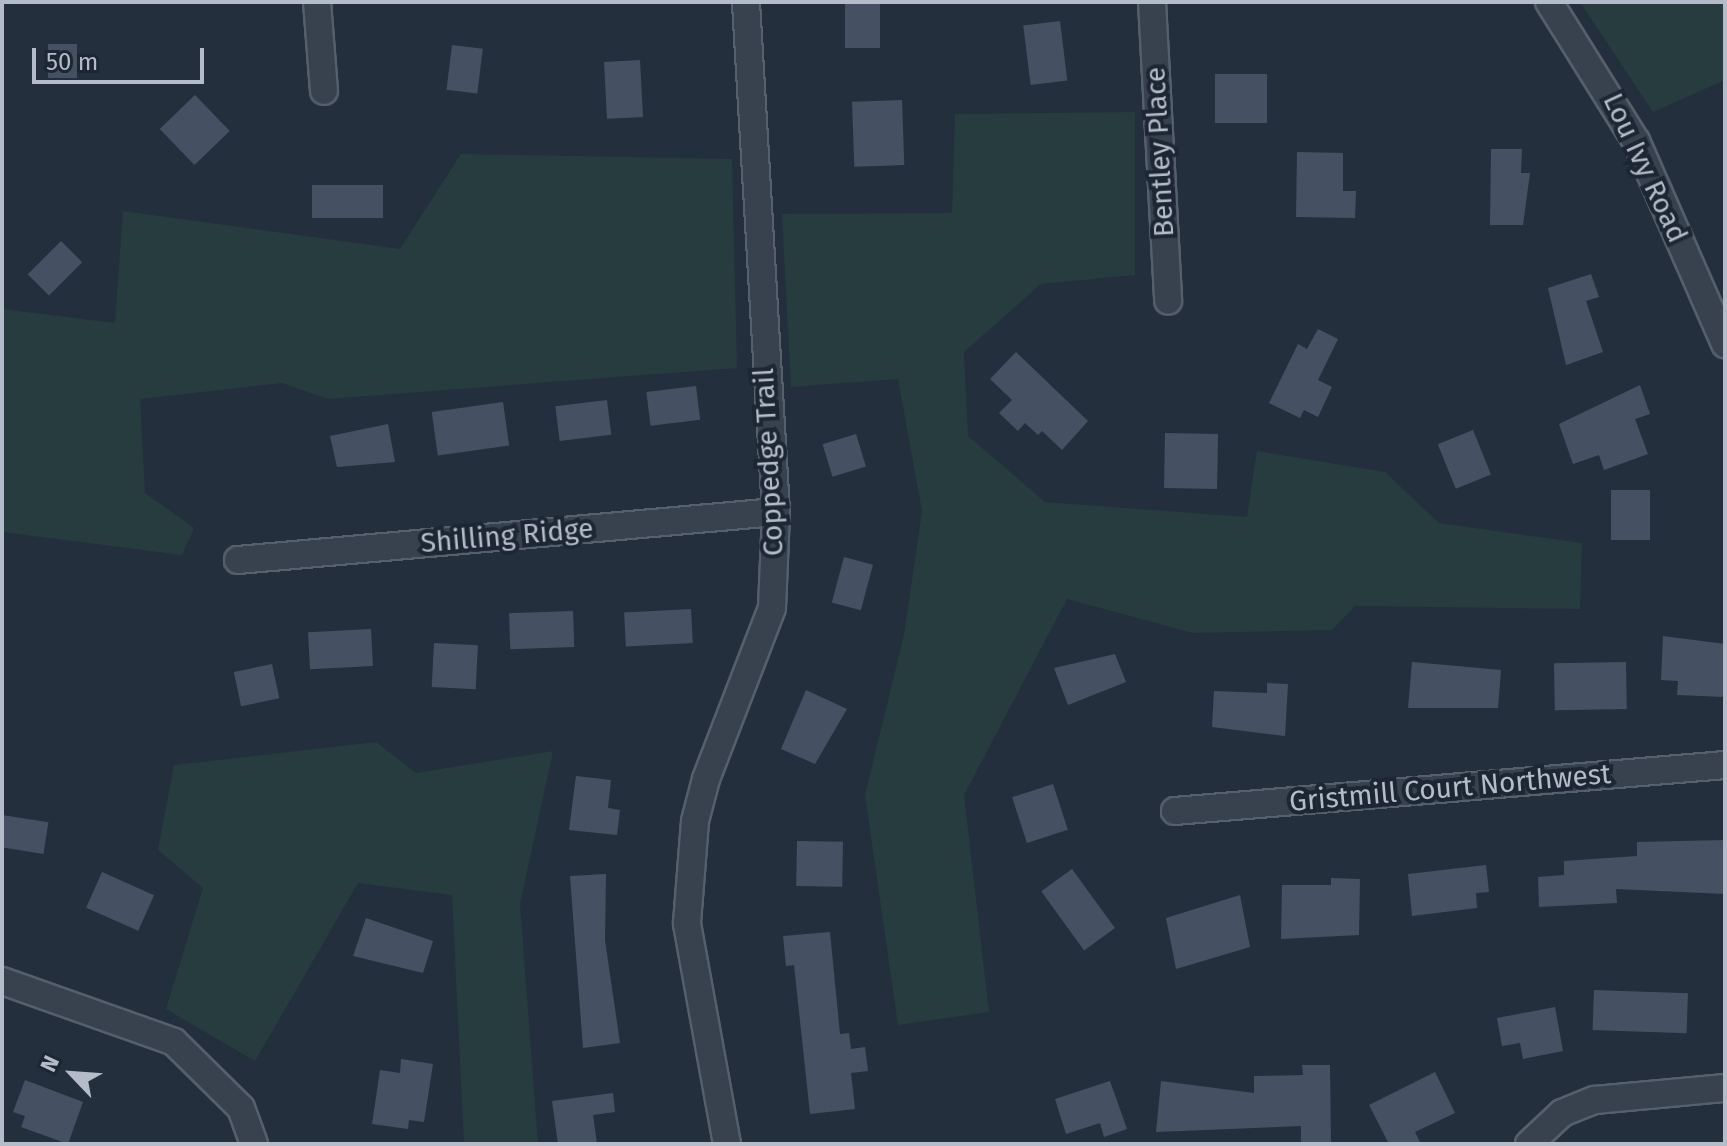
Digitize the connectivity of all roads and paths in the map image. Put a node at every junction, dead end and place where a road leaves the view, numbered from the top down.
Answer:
1 (317, 2) edge
2 (746, 2) edge
3 (1152, 2) edge
4 (1549, 2) edge
5 (324, 91) dead end
6 (1168, 301) dead end
7 (1725, 344) edge
8 (776, 512) junction
9 (238, 560) dead end
10 (1725, 765) edge
11 (1175, 811) dead end
12 (2, 981) edge
13 (1725, 1088) edge
14 (254, 1144) edge
15 (727, 1144) edge
16 (1529, 1144) edge

1 - 5 street
2 - 8 street, Coppedge Trail
3 - 6 street, Bentley Place
4 - 7 street, Lou Ivy Road
8 - 9 street, Shilling Ridge
8 - 15 street, Coppedge Trail
10 - 11 street, Gristmill Court Northwest
12 - 14 street
13 - 16 street

